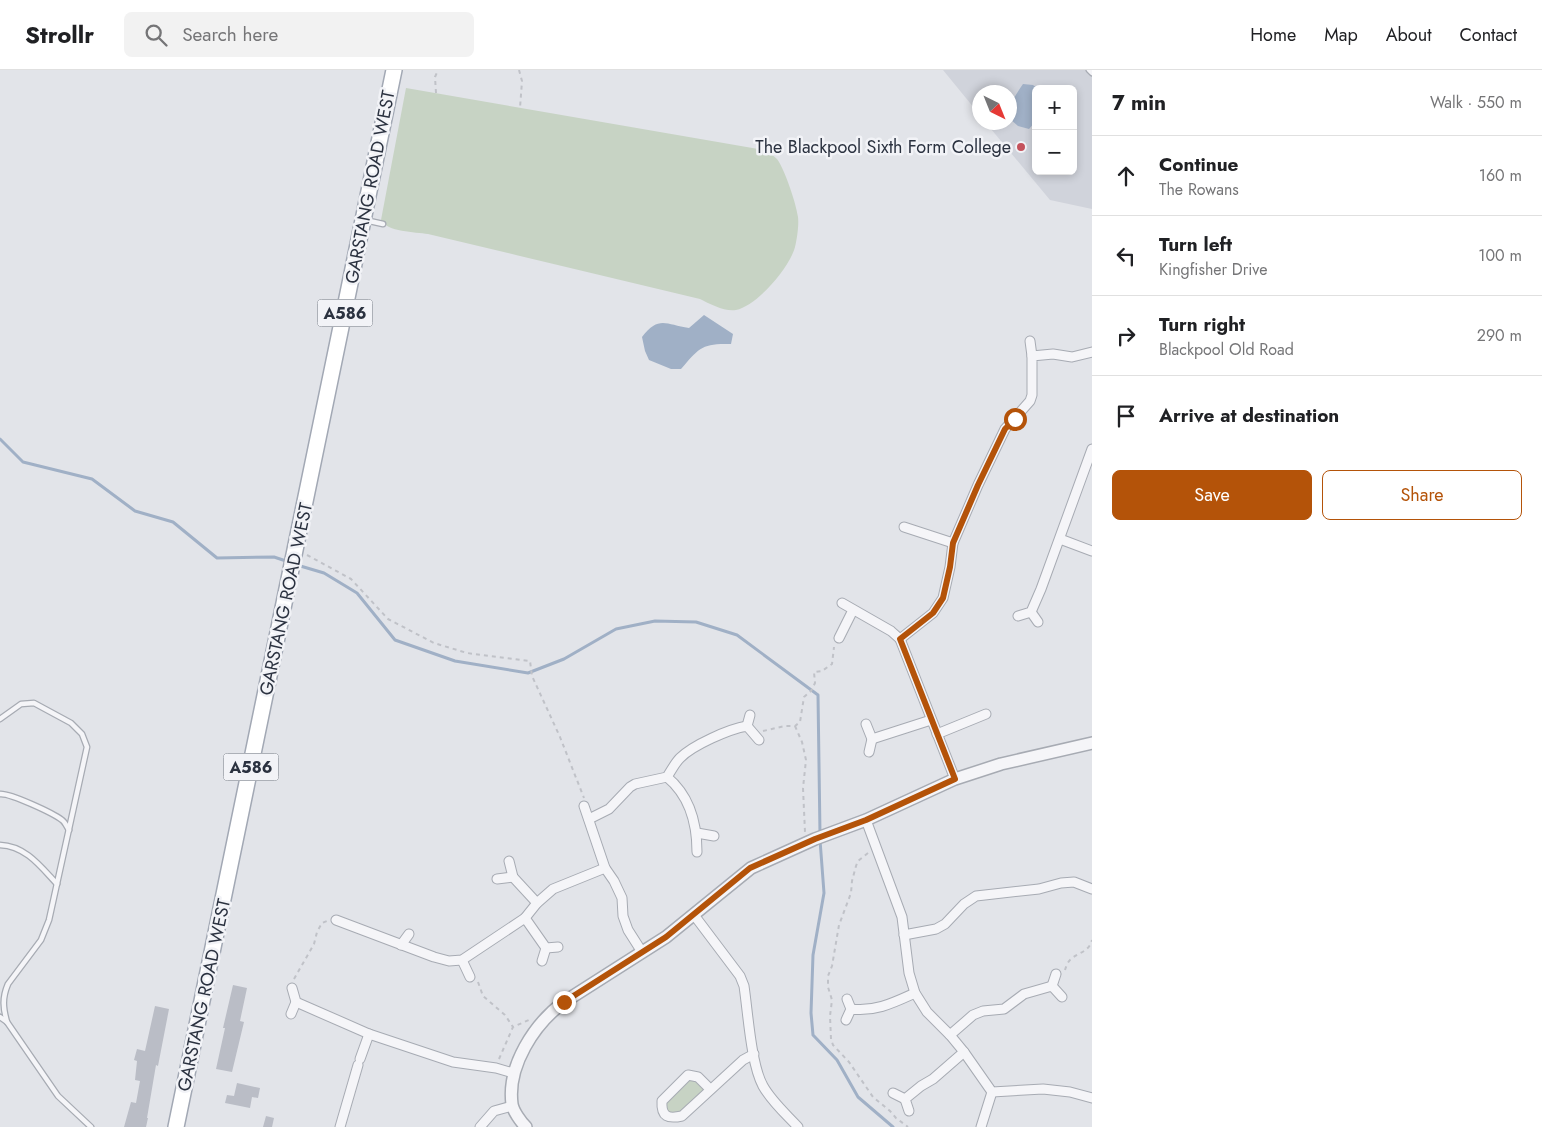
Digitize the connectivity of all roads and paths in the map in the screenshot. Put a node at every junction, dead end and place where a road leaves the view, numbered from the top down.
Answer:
1 (394, 70) edge
2 (438, 70) edge
3 (520, 70) edge
4 (1090, 70) edge
5 (1092, 73) edge
6 (436, 93) dead end
7 (520, 108) dead end
8 (364, 220) junction
9 (383, 224) dead end
10 (1030, 341) dead end
11 (1092, 352) edge
12 (1032, 356) junction
13 (1092, 449) edge
14 (1089, 465) edge
15 (904, 527) dead end
16 (1060, 539) junction
17 (953, 543) junction
18 (1092, 551) edge
19 (295, 552) junction
20 (842, 603) dead end
21 (853, 610) junction
22 (1031, 612) junction
23 (1018, 616) dead end
24 (1038, 622) dead end
25 (839, 638) joint
26 (900, 639) junction
27 (986, 714) dead end
28 (750, 715) dead end
29 (0, 719) edge
30 (931, 720) junction
31 (866, 724) dead end
32 (746, 726) junction
33 (795, 726) junction
34 (937, 734) junction
35 (757, 737) joint
36 (872, 739) junction
37 (1092, 743) edge
38 (869, 752) dead end
39 (667, 777) junction
40 (955, 779) junction
41 (0, 794) edge
42 (584, 806) joint
43 (589, 819) junction
44 (866, 820) junction
45 (69, 830) junction
46 (697, 833) junction
47 (714, 836) dead end
48 (817, 838) junction
49 (0, 845) edge
50 (697, 852) dead end
51 (509, 861) dead end
52 (606, 868) junction
53 (513, 877) junction
54 (498, 879) dead end
55 (57, 884) junction
56 (1092, 891) edge
57 (537, 903) junction
58 (694, 915) junction
59 (525, 918) junction
60 (336, 920) joint
61 (409, 934) dead end
62 (904, 935) junction
63 (1092, 940) edge
64 (400, 945) junction
65 (558, 947) dead end
66 (546, 948) junction
67 (642, 952) junction
68 (462, 960) junction
69 (542, 961) dead end
70 (1056, 974) joint
71 (470, 976) joint
72 (1052, 986) junction
73 (292, 988) joint
74 (915, 993) junction
75 (1062, 997) dead end
76 (847, 999) dead end
77 (296, 1002) junction
78 (851, 1009) junction
79 (554, 1010) junction
80 (291, 1014) dead end
81 (0, 1017) edge
82 (846, 1020) dead end
83 (7, 1022) junction
84 (0, 1025) edge
85 (513, 1027) junction
86 (369, 1034) junction
87 (950, 1035) junction
88 (964, 1052) junction
89 (754, 1054) junction
90 (496, 1068) junction
91 (513, 1073) junction
92 (710, 1089) junction
93 (992, 1092) junction
94 (893, 1093) dead end
95 (1092, 1098) edge
96 (904, 1100) junction
97 (512, 1106) junction
98 (909, 1111) dead end
99 (90, 1127) edge
100 (176, 1127) edge
101 (340, 1127) edge
102 (480, 1127) edge
103 (526, 1127) edge
104 (798, 1127) edge
105 (981, 1127) edge

1 - 8 main road, GARSTANG ROAD WEST / A586
2 - 6 path
3 - 7 path
4 - 5 lane
8 - 9 lane
8 - 19 main road, GARSTANG ROAD WEST / A586
10 - 12 street
11 - 12 street
12 - 17 street
13 - 14 street
14 - 16 street
15 - 17 street
16 - 18 street
16 - 22 street
17 - 26 street
19 - 42 path
19 - 100 main road, GARSTANG ROAD WEST / A586
20 - 21 street
21 - 25 street
21 - 26 street
22 - 23 street
22 - 24 street
25 - 33 path
26 - 30 street
27 - 34 street
28 - 32 street
29 - 45 lane
30 - 34 street
30 - 36 street
31 - 36 street
32 - 35 street
32 - 39 street
33 - 35 path
33 - 48 path
34 - 40 street
36 - 38 street
37 - 40 street
39 - 43 street
39 - 46 street
40 - 44 street
41 - 45 lane
42 - 43 street
43 - 52 street
44 - 48 street
44 - 62 street
45 - 55 lane
46 - 47 street
46 - 50 street
48 - 58 street
49 - 55 lane
51 - 53 street
52 - 57 street
52 - 67 street
53 - 54 street
53 - 57 street
55 - 83 lane
56 - 62 street
57 - 59 street
58 - 67 street
58 - 89 street
59 - 66 street
59 - 68 street
60 - 64 street
60 - 73 path
61 - 64 street
62 - 74 street
63 - 70 path
64 - 68 street
65 - 66 street
66 - 69 street
67 - 79 street
68 - 71 street
70 - 72 street
71 - 85 path
72 - 75 street
72 - 87 street
73 - 77 street
74 - 78 street
74 - 87 street
76 - 78 street
77 - 80 street
77 - 86 street
78 - 82 street
79 - 85 path
79 - 91 street
81 - 83 lane
83 - 84 lane
83 - 99 lane
85 - 90 path
86 - 90 street
86 - 101 street
87 - 88 street
88 - 93 street
88 - 96 street
89 - 92 street
89 - 104 street
90 - 91 street
91 - 97 street
92 - 92 street
93 - 95 street
93 - 105 street
94 - 96 street
96 - 98 street
97 - 102 street
97 - 103 street

